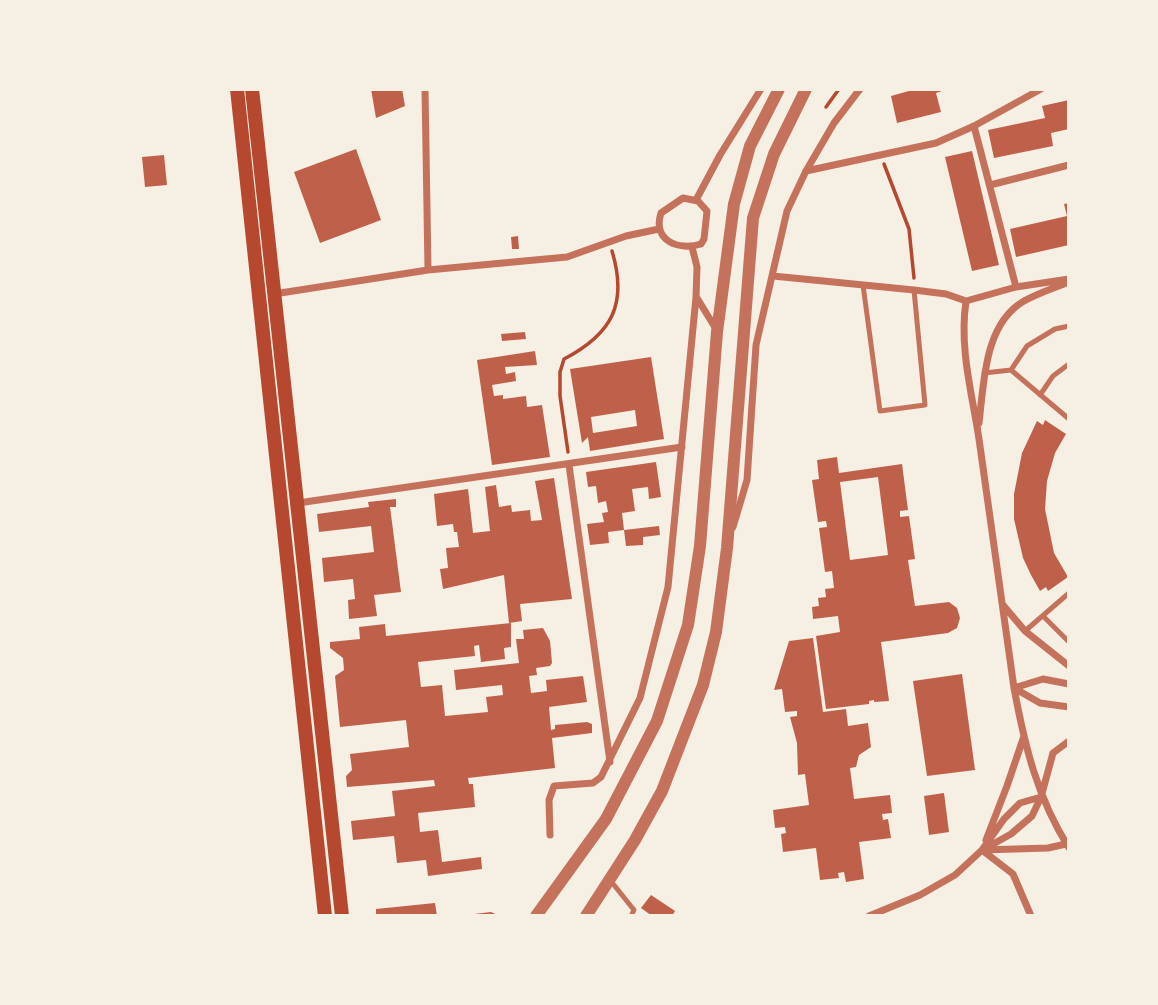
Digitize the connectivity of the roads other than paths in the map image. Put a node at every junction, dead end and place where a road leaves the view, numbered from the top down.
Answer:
1 (237, 89) edge
2 (252, 89) edge
3 (425, 89) edge
4 (761, 89) edge
5 (779, 89) edge
6 (806, 89) edge
7 (860, 89) edge
8 (1041, 89) edge
9 (974, 126) junction
10 (1069, 165) edge
11 (806, 171) junction
12 (990, 185) junction
13 (696, 200) junction
14 (659, 229) junction
15 (692, 247) junction
16 (428, 270) junction
17 (773, 276) junction
18 (1069, 280) edge
19 (863, 285) junction
20 (1016, 287) junction
21 (914, 290) junction
22 (274, 294) junction
23 (696, 297) junction
24 (965, 301) junction
25 (1069, 326) edge
26 (717, 332) junction
27 (1069, 364) edge
28 (1011, 370) junction
29 (985, 373) junction
30 (1040, 395) junction
31 (1069, 419) edge
32 (978, 431) junction
33 (682, 447) junction
34 (569, 465) junction
35 (298, 503) junction
36 (727, 548) junction
37 (1069, 593) edge
38 (1003, 605) junction
39 (1043, 616) junction
40 (1025, 631) junction
41 (1069, 642) edge
42 (1069, 666) edge
43 (1069, 684) edge
44 (1014, 688) junction
45 (1069, 708) edge
46 (1024, 736) junction
47 (1069, 741) edge
48 (610, 763) junction
49 (1041, 797) junction
50 (550, 835) dead end
51 (1067, 846) edge
52 (982, 850) junction
53 (609, 880) junction
54 (325, 916) edge
55 (342, 916) edge
56 (536, 916) edge
57 (586, 916) edge
58 (631, 916) edge
59 (869, 916) edge
60 (1031, 916) edge

1 - 54 main road
2 - 22 main road
3 - 16 street
4 - 13 street
5 - 26 street
6 - 36 street
7 - 11 street
8 - 9 street
9 - 11 street
9 - 12 street
10 - 12 street
11 - 17 street
12 - 20 street
13 - 14 street
13 - 15 street
14 - 15 street
14 - 16 street
15 - 23 street
16 - 22 street
17 - 19 street
17 - 36 street
18 - 20 street
18 - 29 street
19 - 21 street
19 - 21 lane
20 - 24 street
21 - 24 street
22 - 35 main road
23 - 26 street
23 - 33 street
24 - 32 street
25 - 28 lane
26 - 56 street
27 - 30 lane
28 - 29 lane
28 - 30 lane
29 - 32 street
30 - 31 lane
32 - 38 street
33 - 34 street
33 - 48 street
34 - 35 street
34 - 48 street
35 - 55 main road
36 - 53 street
37 - 39 lane
38 - 40 street
38 - 44 street
39 - 40 lane
39 - 41 lane
40 - 42 street
43 - 44 street
44 - 45 street
44 - 46 street
46 - 49 street
46 - 52 street
47 - 49 street
48 - 50 street
49 - 51 street
49 - 52 street
49 - 52 street
51 - 52 street
52 - 59 street
52 - 60 street
53 - 57 street
53 - 58 lane

